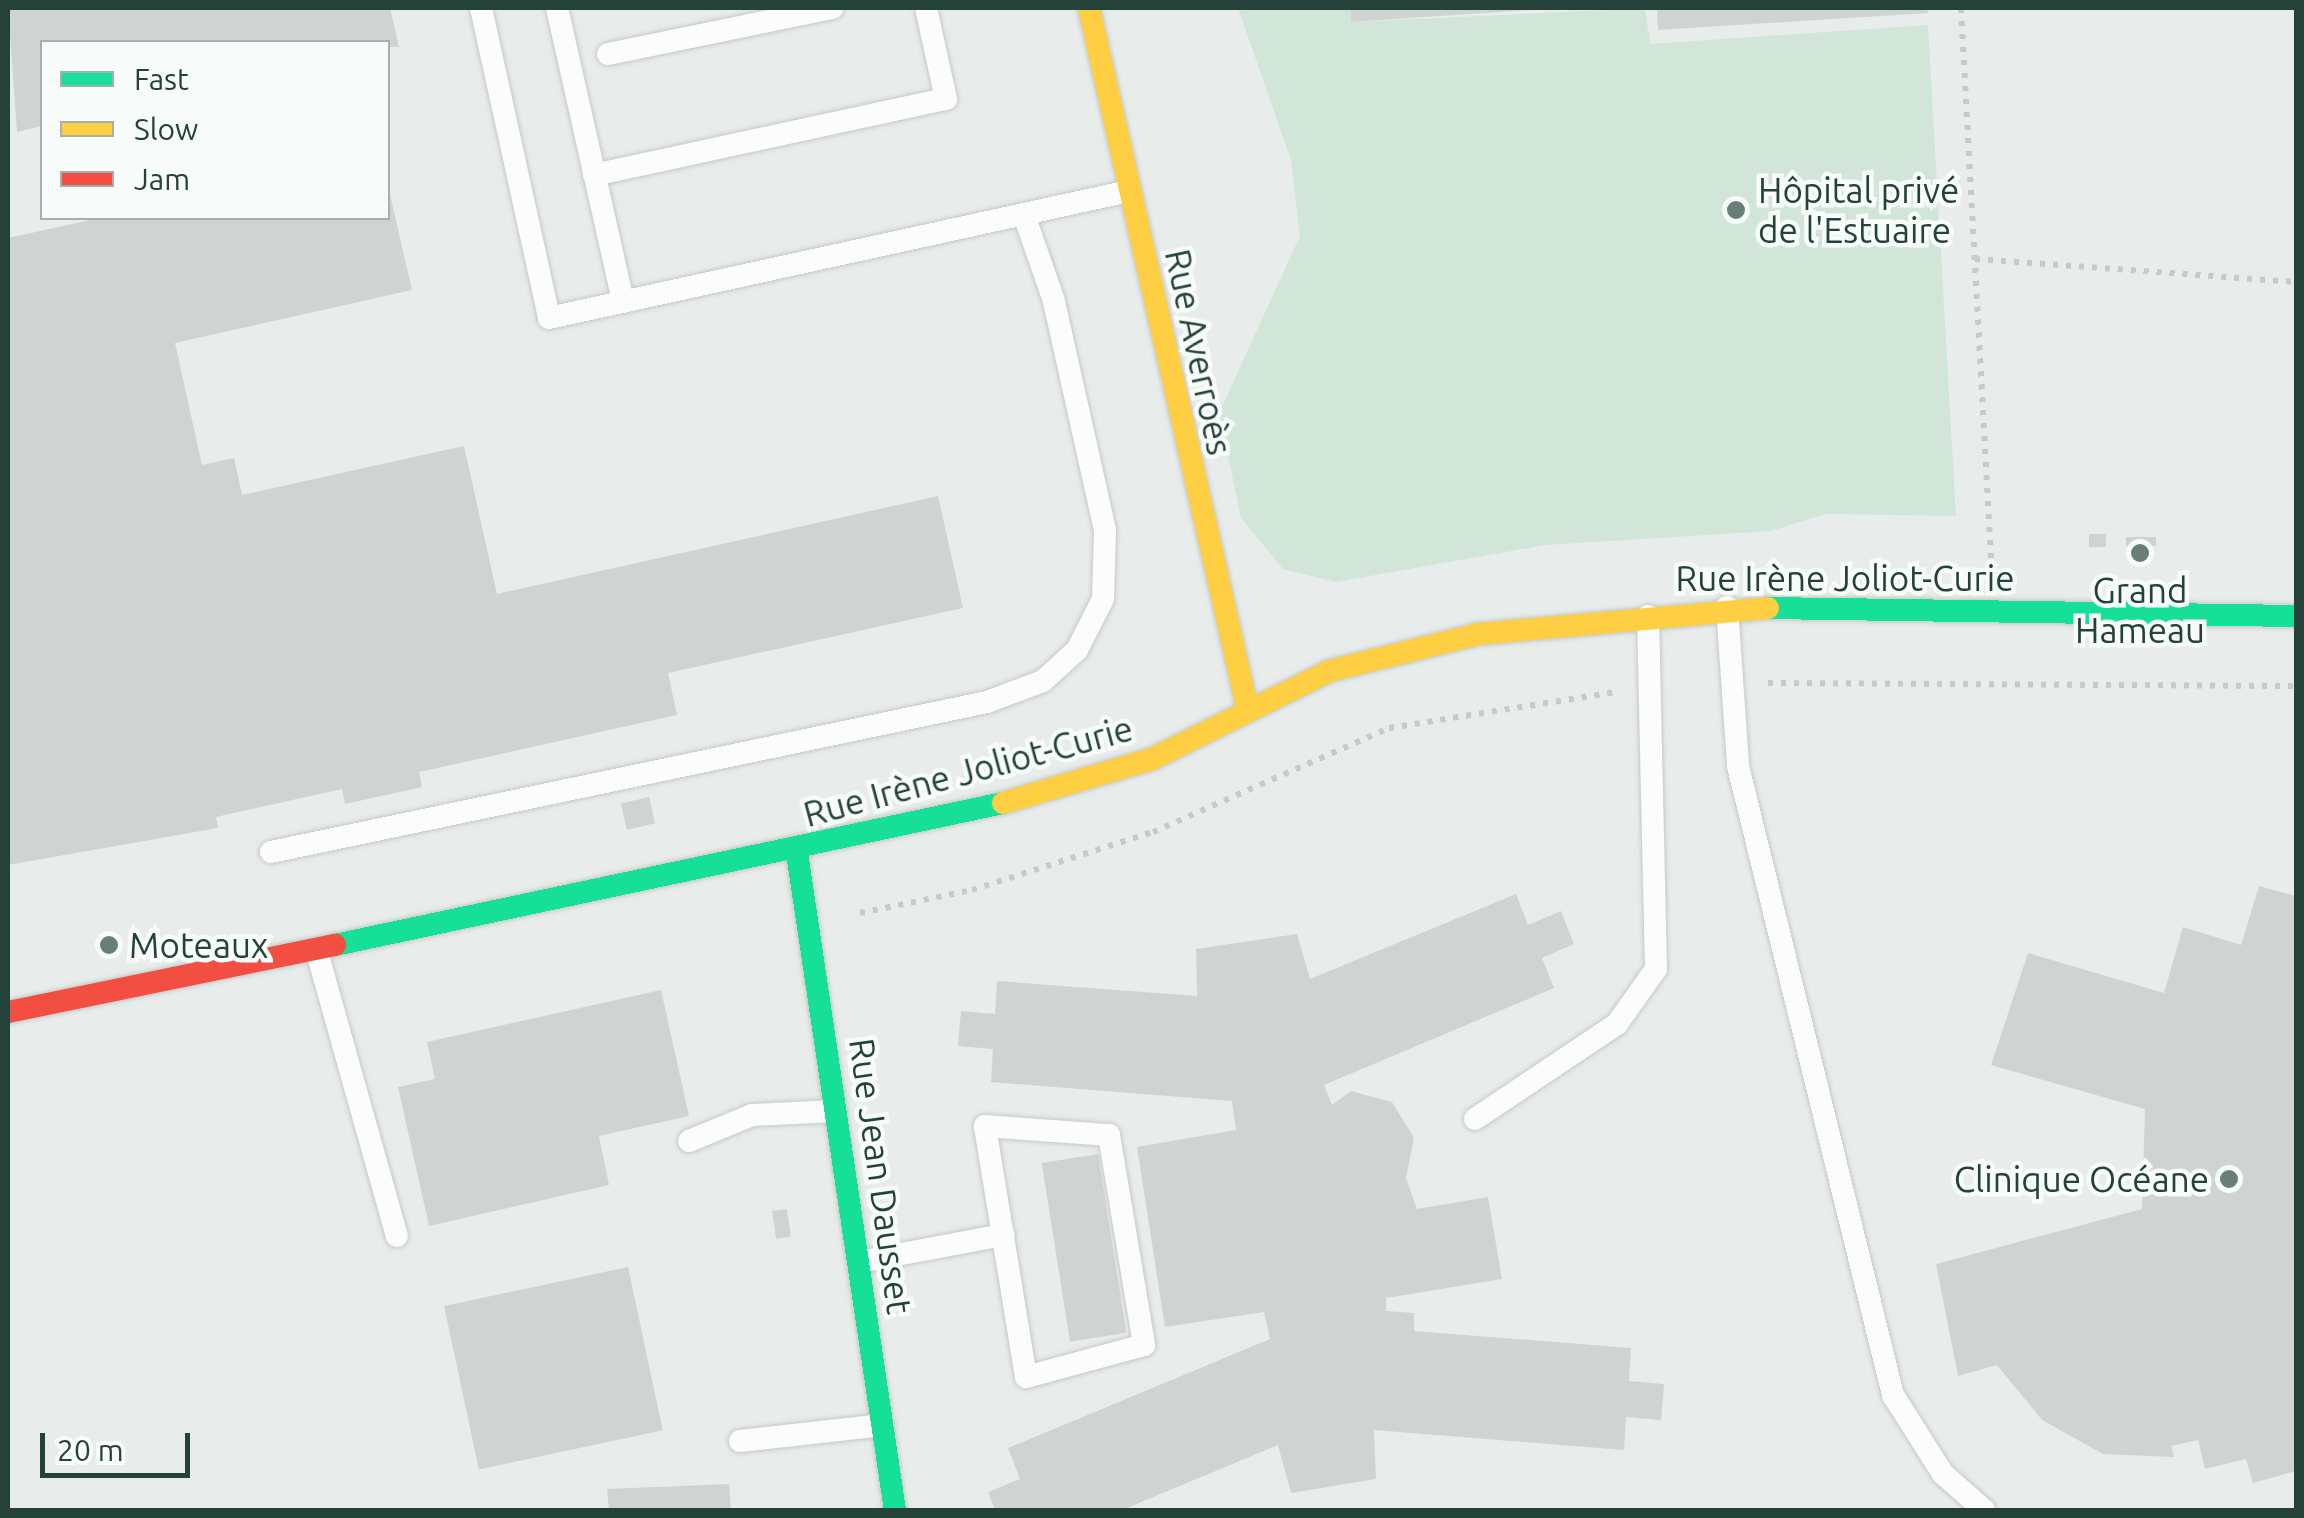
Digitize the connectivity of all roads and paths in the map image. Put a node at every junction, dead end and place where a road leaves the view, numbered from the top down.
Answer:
1 (481, 8) edge
2 (557, 8) edge
3 (832, 8) edge
4 (926, 8) edge
5 (1089, 8) edge
6 (1960, 8) edge
7 (608, 54) dead end
8 (594, 176) junction
9 (1129, 191) junction
10 (1024, 214) junction
11 (1975, 259) junction
12 (2296, 282) edge
13 (623, 302) junction
14 (1726, 607) junction
15 (1648, 612) junction
16 (1994, 614) junction
17 (2296, 616) edge
18 (1731, 682) junction
19 (2296, 686) edge
20 (1653, 688) junction
21 (1248, 711) junction
22 (271, 852) dead end
23 (797, 853) junction
24 (810, 924) junction
25 (317, 952) junction
26 (8, 1012) edge
27 (836, 1111) junction
28 (1476, 1119) dead end
29 (690, 1141) dead end
30 (1003, 1234) junction
31 (397, 1236) dead end
32 (858, 1262) junction
33 (883, 1425) junction
34 (740, 1441) dead end
35 (895, 1510) edge
36 (1984, 1510) edge

1 - 13 lane
2 - 8 lane
3 - 7 lane
4 - 8 lane
5 - 9 street, Rue Averroès
6 - 11 path
8 - 13 lane
9 - 10 lane
9 - 21 street, Rue Averroès
10 - 13 lane
10 - 22 lane
11 - 12 path
11 - 16 path
14 - 15 street, Rue Irène Joliot-Curie
14 - 16 street, Rue Irène Joliot-Curie
14 - 18 lane
15 - 20 lane
15 - 21 street, Rue Irène Joliot-Curie
16 - 17 street, Rue Irène Joliot-Curie
18 - 19 path
18 - 36 lane
20 - 24 path
20 - 28 lane
21 - 23 street, Rue Irène Joliot-Curie
23 - 24 street, Rue Jean Dausset
23 - 25 street, Rue Irène Joliot-Curie
24 - 27 street, Rue Jean Dausset
25 - 26 street, Rue Irène Joliot-Curie
25 - 31 lane
27 - 29 lane
27 - 32 street, Rue Jean Dausset
30 - 30 lane
30 - 32 lane
32 - 33 street, Rue Jean Dausset
33 - 34 lane
33 - 35 street, Rue Jean Dausset

